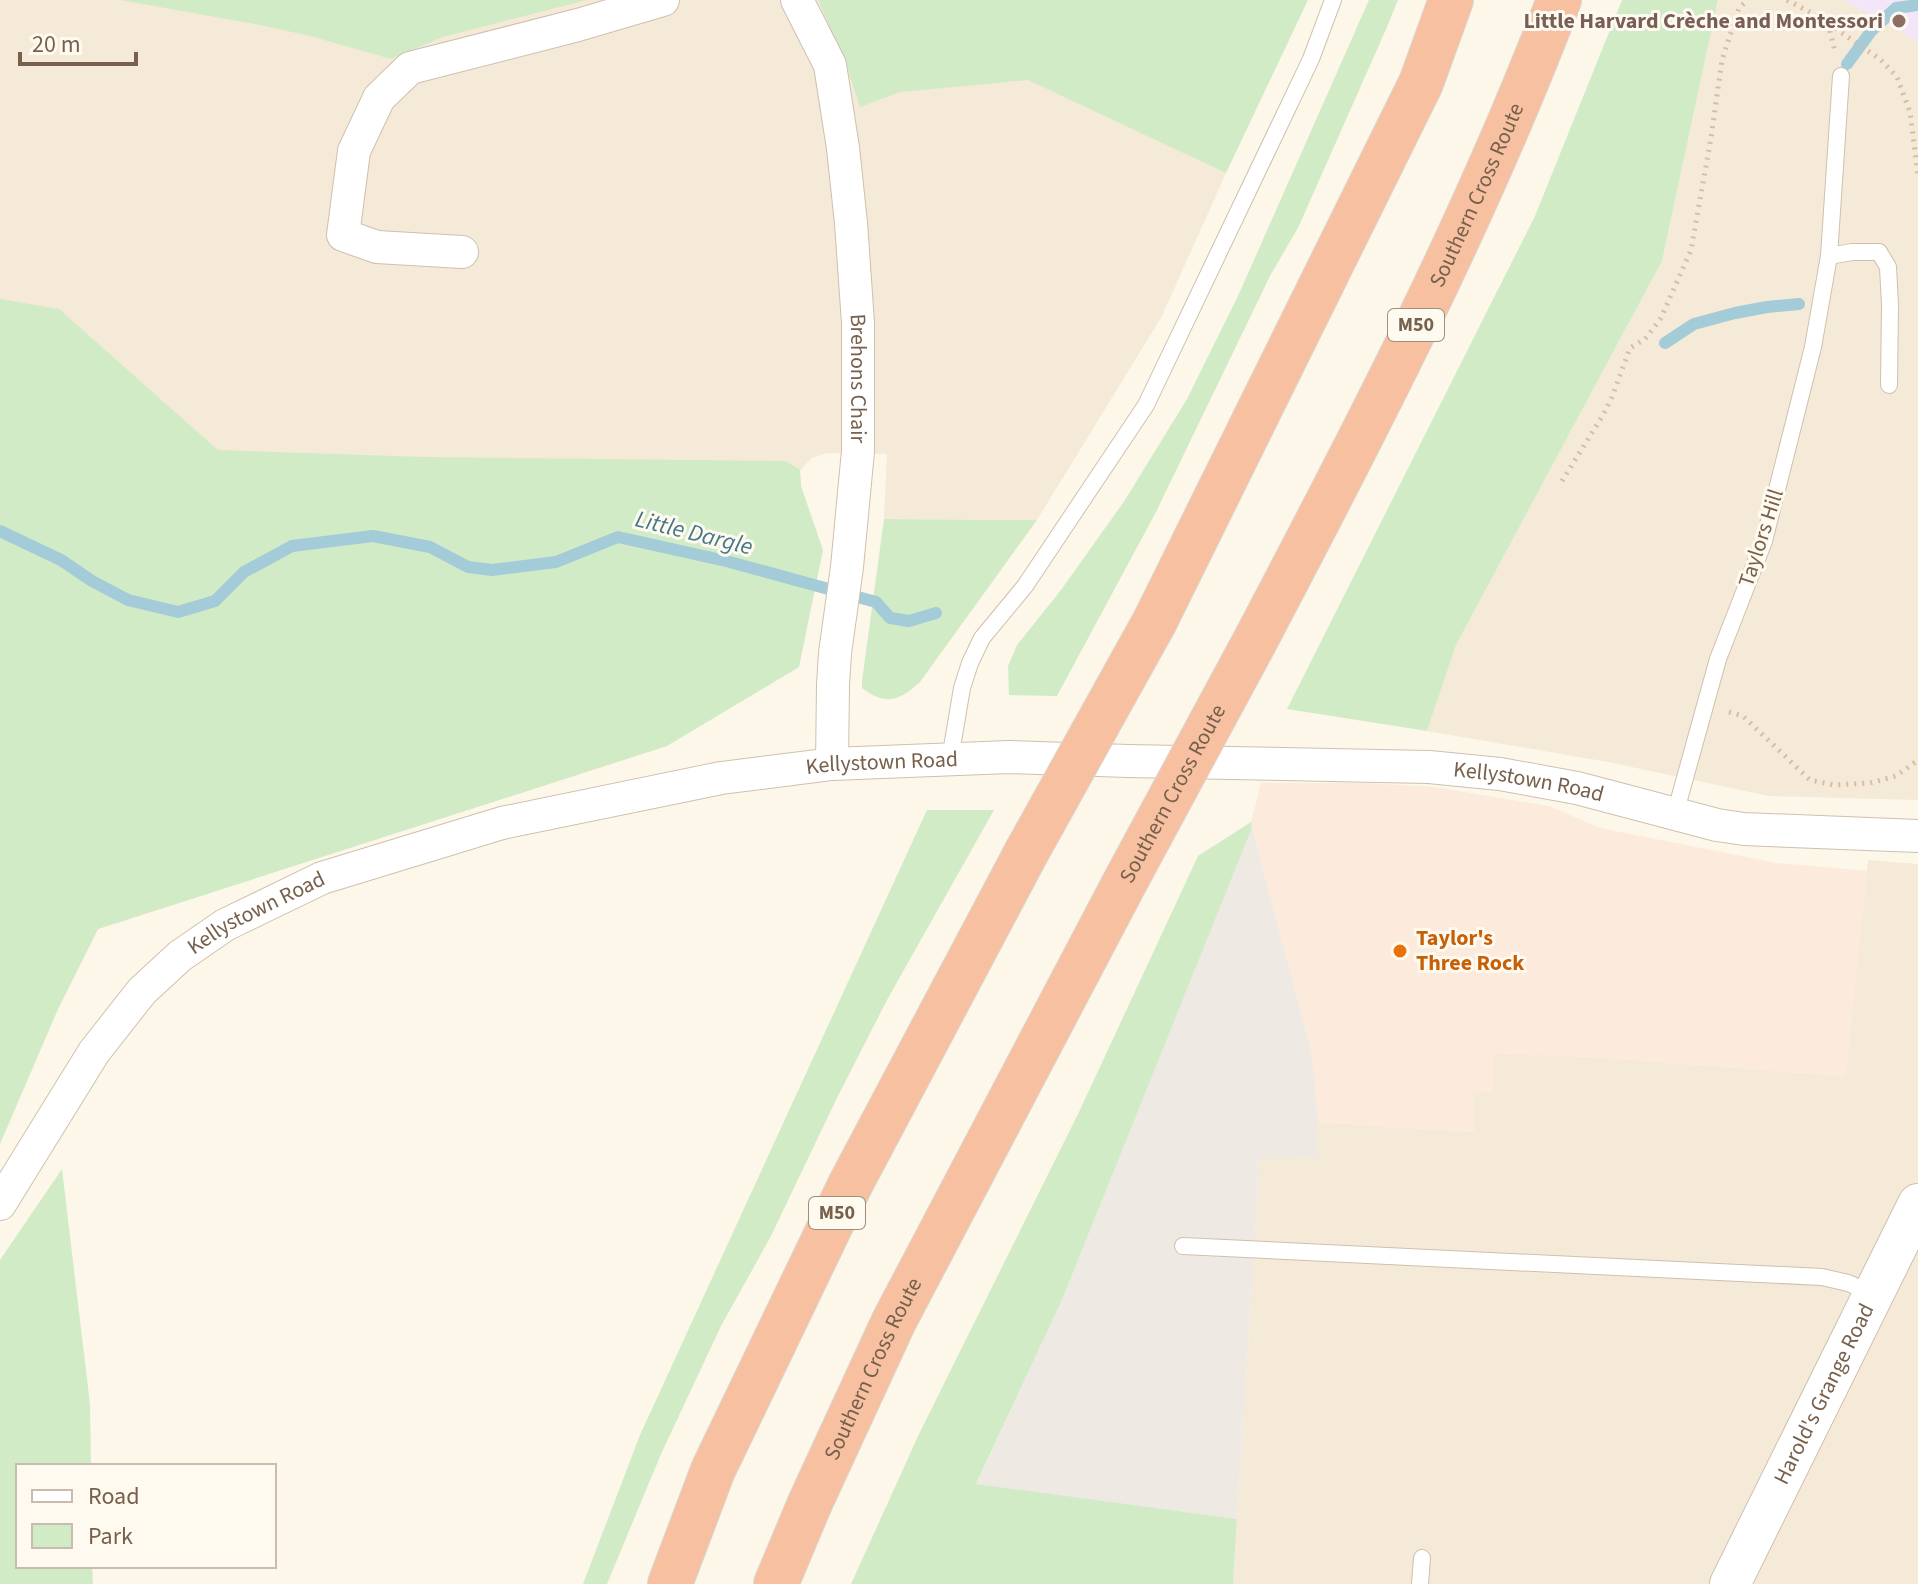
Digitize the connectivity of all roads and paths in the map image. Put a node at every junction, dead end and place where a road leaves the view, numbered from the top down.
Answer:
1 (663, 0) edge
2 (797, 0) edge
3 (1333, 0) edge
4 (1451, 0) edge
5 (1559, 0) edge
6 (1748, 0) edge
7 (1787, 0) edge
8 (1841, 76) dead end
9 (1918, 175) edge
10 (462, 252) dead end
11 (1829, 256) junction
12 (1889, 385) dead end
13 (1562, 481) dead end
14 (1705, 706) junction
15 (950, 759) junction
16 (1918, 760) edge
17 (832, 764) junction
18 (1675, 814) junction
19 (1918, 836) edge
20 (0, 1204) edge
21 (1918, 1204) edge
22 (1183, 1246) dead end
23 (1874, 1295) junction
24 (1422, 1558) dead end
25 (670, 1584) edge
26 (776, 1584) edge
27 (1420, 1584) edge
28 (1730, 1584) edge

1 - 10 street
2 - 17 street, Brehons Chair
3 - 15 lane
4 - 25 highway, M50, bridge
5 - 26 highway, Southern Cross Route / M50, bridge
6 - 13 path
7 - 9 path
8 - 11 lane, Taylors Hill
11 - 12 lane
11 - 14 lane, Taylors Hill
14 - 16 path
14 - 18 lane, Taylors Hill
15 - 17 street, Kellystown Road
15 - 18 street, Kellystown Road
17 - 20 street, Kellystown Road
18 - 19 street, Kellystown Road
21 - 23 street, Harold's Grange Road
22 - 23 lane
23 - 28 street, Harold's Grange Road
24 - 27 lane

